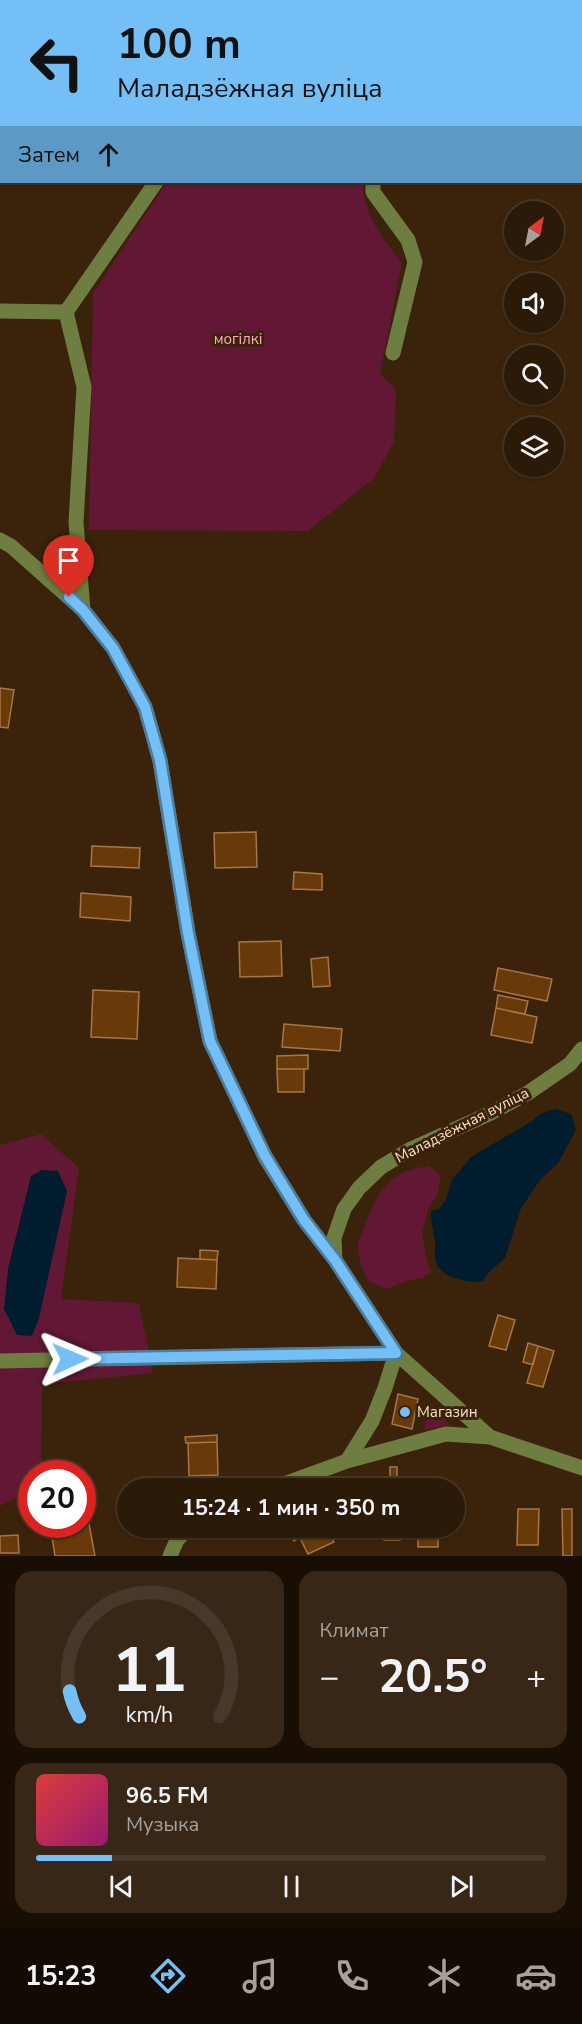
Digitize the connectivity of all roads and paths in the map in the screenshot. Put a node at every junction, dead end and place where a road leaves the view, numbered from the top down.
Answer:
1 (155, 183) edge
2 (373, 183) edge
3 (0, 311) edge
4 (66, 312) junction
5 (393, 353) dead end
6 (0, 540) edge
7 (83, 610) junction
8 (582, 1049) edge
9 (335, 1260) junction
10 (396, 1353) junction
11 (0, 1361) edge
12 (490, 1437) junction
13 (347, 1461) junction
14 (582, 1468) edge
15 (300, 1478) edge
16 (179, 1538) edge
17 (170, 1556) edge

1 - 4 street
2 - 5 street
3 - 4 street
4 - 7 street
6 - 7 street
7 - 9 street
8 - 9 street, Маладзёжная вуліца
9 - 10 street
10 - 11 street
10 - 12 street
10 - 13 street
12 - 13 street
12 - 14 street
13 - 15 street
16 - 17 street

